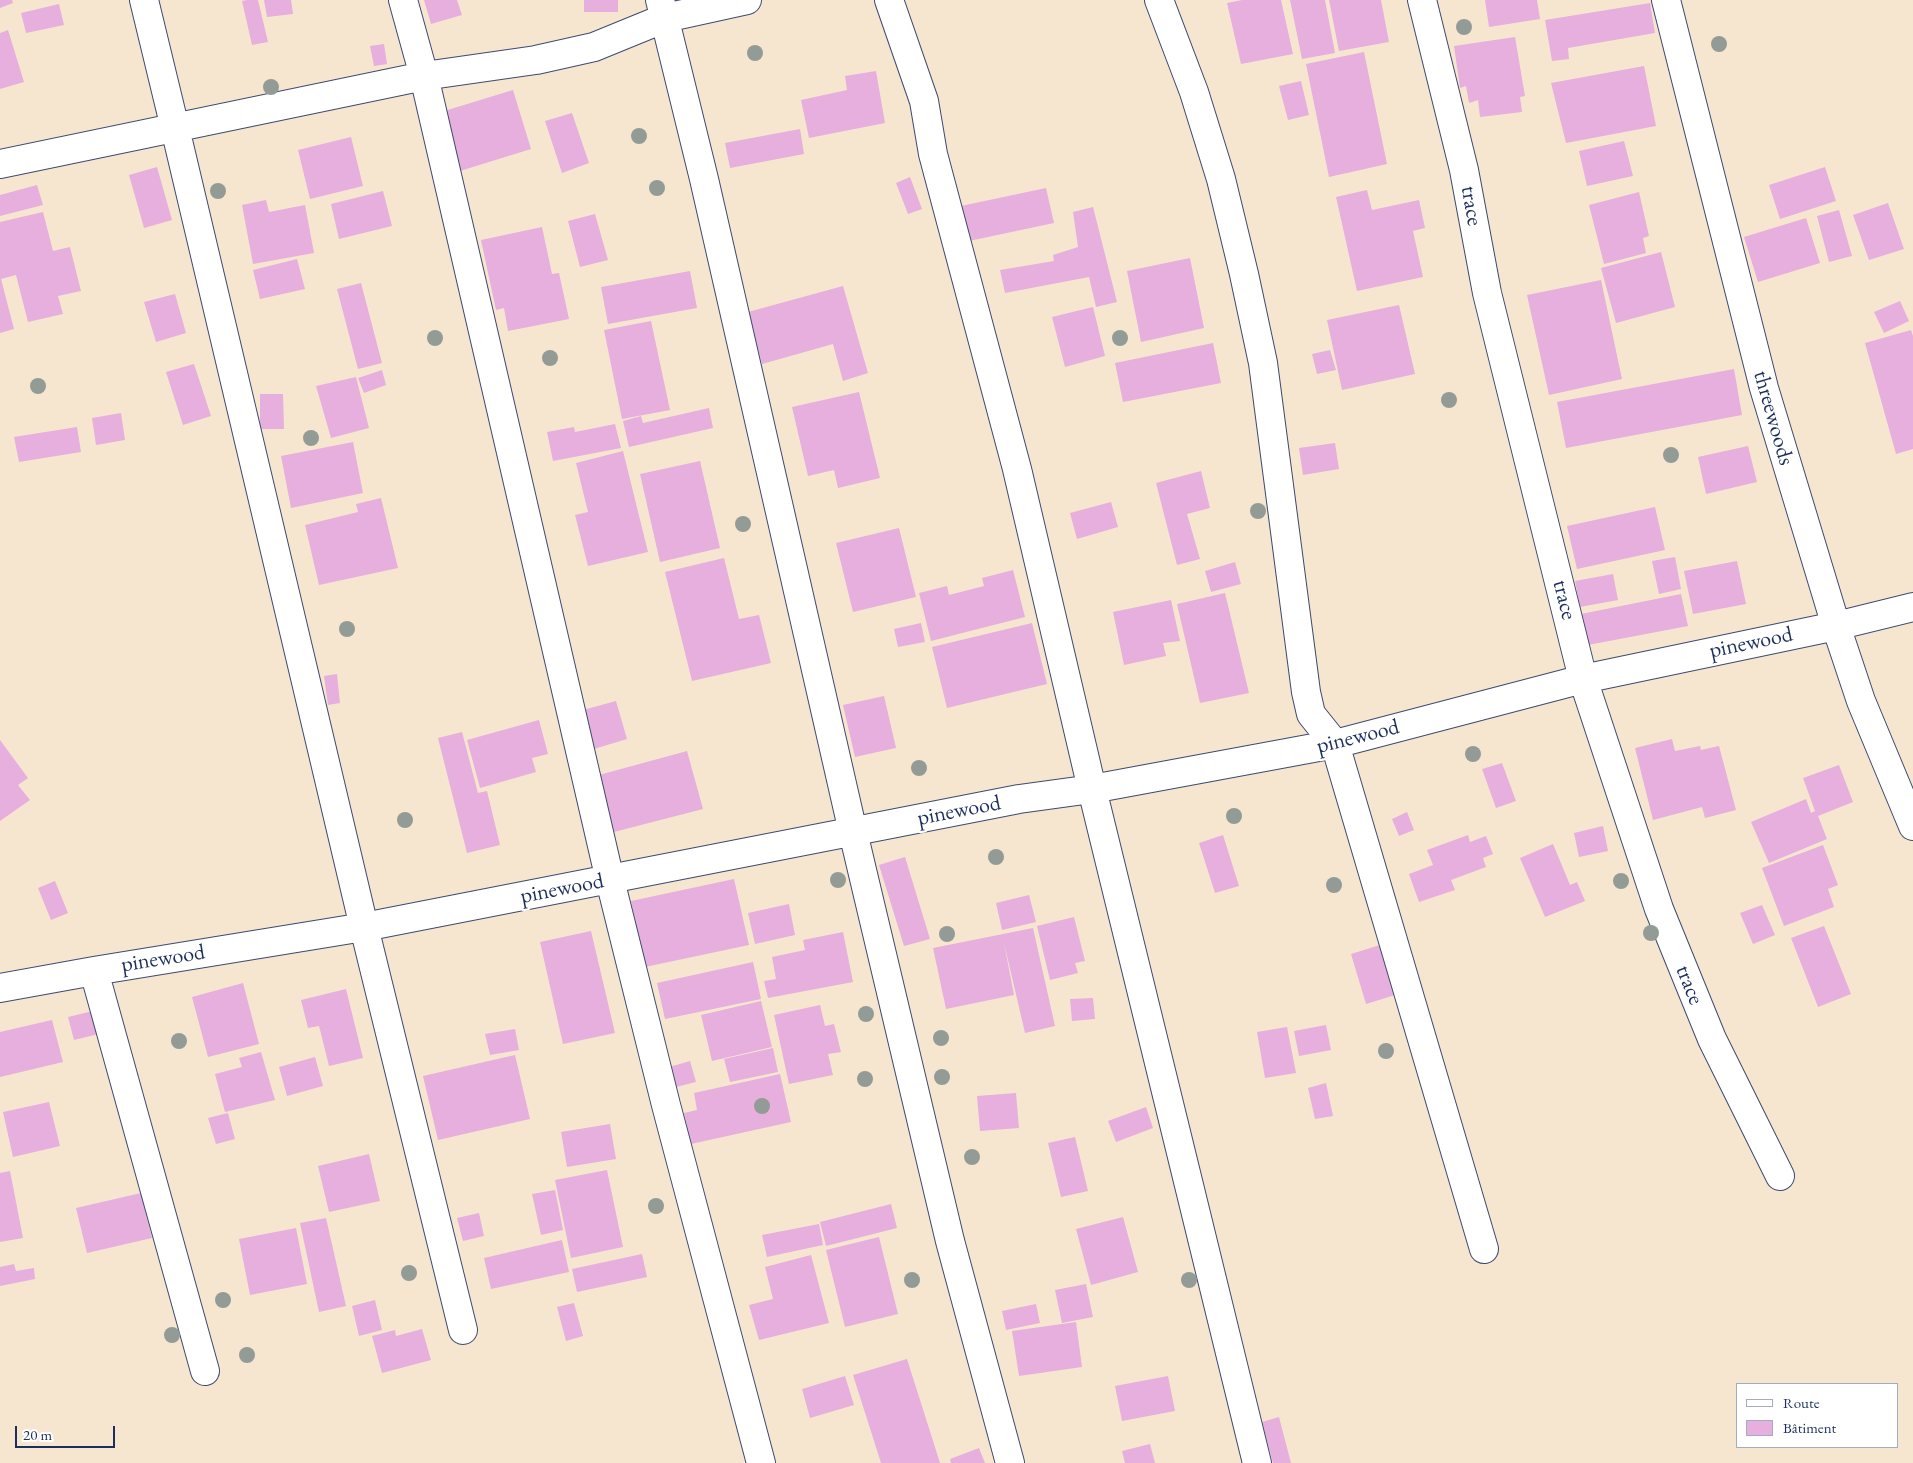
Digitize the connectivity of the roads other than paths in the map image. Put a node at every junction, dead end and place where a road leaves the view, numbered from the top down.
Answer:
1 (144, 0) edge
2 (403, 0) edge
3 (747, 0) edge
4 (889, 0) edge
5 (1159, 0) edge
6 (1422, 0) edge
7 (1666, 0) edge
8 (663, 9) edge
9 (424, 76) junction
10 (176, 128) junction
11 (0, 164) edge
12 (1913, 607) edge
13 (1836, 626) junction
14 (1583, 679) junction
15 (1335, 744) junction
16 (1092, 789) junction
17 (1913, 826) edge
18 (853, 832) junction
19 (610, 880) junction
20 (364, 927) junction
21 (94, 970) junction
22 (0, 988) edge
23 (1780, 1176) dead end
24 (1484, 1249) dead end
25 (463, 1330) dead end
26 (205, 1371) dead end
27 (761, 1463) edge
28 (1010, 1463) edge
29 (1257, 1463) edge

1 - 10 street
2 - 9 street
3 - 8 street
4 - 16 street
5 - 15 street
6 - 14 street, trace
7 - 13 street, threewoods
8 - 9 street
8 - 18 street
9 - 10 street
9 - 19 street
10 - 11 street
10 - 20 street
12 - 13 street, pinewood
13 - 14 street, pinewood
13 - 17 street, threewoods
14 - 15 street, pinewood
14 - 23 street, trace
15 - 16 street, pinewood
15 - 24 street
16 - 18 street, pinewood
16 - 29 street
18 - 19 street, pinewood
18 - 28 street
19 - 20 street, pinewood
19 - 27 street
20 - 21 street, pinewood
20 - 25 street
21 - 22 street, pinewood
21 - 26 street

